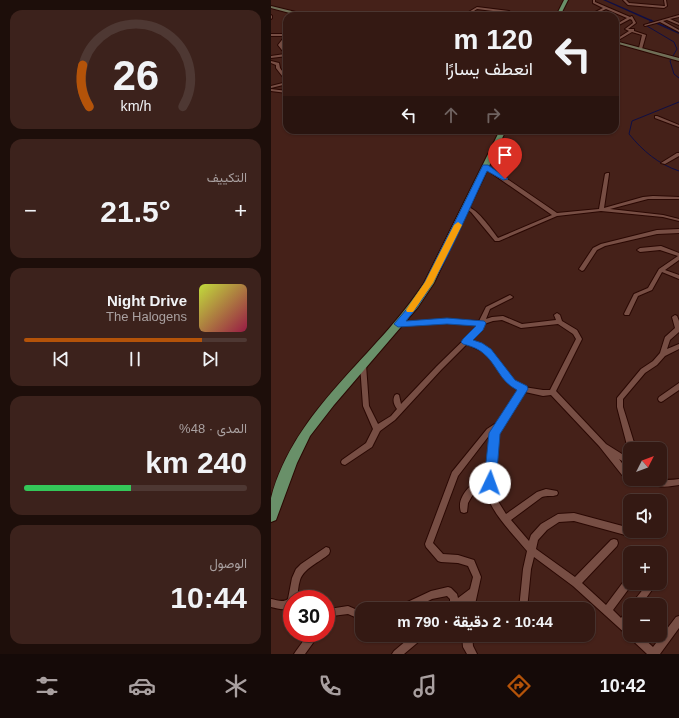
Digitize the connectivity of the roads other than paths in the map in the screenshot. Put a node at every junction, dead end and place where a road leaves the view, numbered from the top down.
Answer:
1 (566, 0) edge
2 (594, 0) edge
3 (624, 0) edge
4 (665, 0) edge
5 (271, 7) edge
6 (486, 8) junction
7 (605, 8) junction
8 (289, 12) edge
9 (468, 12) edge
10 (480, 12) edge
11 (508, 12) edge
12 (561, 12) edge
13 (597, 12) edge
14 (617, 12) edge
15 (619, 13) edge
16 (679, 16) edge
17 (631, 17) junction
18 (667, 19) junction
19 (659, 22) junction
20 (619, 24) edge
21 (679, 24) edge
22 (645, 25) dead end
23 (633, 30) junction
24 (679, 31) edge
25 (271, 35) edge
26 (283, 36) edge
27 (619, 39) edge
28 (619, 43) edge
29 (641, 48) junction
30 (283, 55) edge
31 (271, 57) edge
32 (678, 59) edge
33 (271, 62) edge
34 (283, 75) edge
35 (283, 84) edge
36 (271, 87) edge
37 (271, 90) edge
38 (283, 92) edge
39 (656, 117) dead end
40 (679, 126) edge
41 (501, 134) edge
42 (679, 154) edge
43 (663, 163) dead end
44 (486, 167) junction
45 (607, 174) dead end
46 (679, 198) edge
47 (467, 207) junction
48 (601, 210) junction
49 (556, 215) junction
50 (679, 220) edge
51 (679, 231) edge
52 (640, 250) dead end
53 (679, 255) edge
54 (679, 258) edge
55 (582, 269) dead end
56 (661, 270) junction
57 (679, 277) edge
58 (510, 296) dead end
59 (627, 314) dead end
60 (675, 317) dead end
61 (481, 323) junction
62 (398, 324) junction
63 (466, 342) junction
64 (679, 346) edge
65 (663, 354) junction
66 (363, 365) junction
67 (679, 386) edge
68 (523, 389) junction
69 (552, 392) junction
70 (397, 397) dead end
71 (661, 399) dead end
72 (401, 409) junction
73 (501, 424) junction
74 (377, 429) junction
75 (630, 442) edge
76 (602, 444) junction
77 (623, 458) edge
78 (345, 462) dead end
79 (623, 470) edge
80 (490, 473) junction
81 (679, 482) edge
82 (667, 484) edge
83 (554, 493) dead end
84 (464, 509) dead end
85 (271, 516) edge
86 (505, 518) junction
87 (623, 530) edge
88 (614, 543) dead end
89 (326, 551) dead end
90 (532, 551) junction
91 (576, 582) junction
92 (623, 589) edge
93 (648, 590) edge
94 (474, 592) junction
95 (641, 598) edge
96 (416, 602) edge
97 (454, 602) edge
98 (460, 602) edge
99 (472, 602) edge
100 (524, 602) edge
101 (271, 603) edge
102 (607, 611) junction
103 (335, 612) edge
104 (355, 613) edge
105 (679, 620) edge
106 (622, 624) edge
107 (308, 642) edge
108 (412, 642) edge
109 (468, 642) edge
110 (641, 642) edge
111 (299, 654) edge
112 (397, 654) edge
113 (472, 654) edge
114 (654, 654) edge

1 - 12 main road
2 - 7 street
3 - 4 street
5 - 8 street
6 - 9 street
6 - 10 street
6 - 11 street
7 - 13 street
7 - 14 street
15 - 17 street
16 - 18 street
17 - 20 street
17 - 23 street
18 - 19 street
18 - 21 street
19 - 22 street
19 - 24 street
23 - 27 street
23 - 29 street
25 - 26 street
28 - 29 street
29 - 32 street
30 - 31 street
33 - 34 street
35 - 36 street
37 - 38 street
39 - 40 street
41 - 44 main road
42 - 43 street
44 - 47 main road
44 - 49 street
45 - 48 street
46 - 48 street
47 - 49 street
47 - 62 main road
48 - 49 street
48 - 50 street
51 - 55 street
52 - 53 street
54 - 56 street
56 - 57 street
56 - 59 street
58 - 61 street
60 - 65 street
61 - 62 street
61 - 63 street
61 - 69 street
62 - 66 main road
63 - 68 street
63 - 72 street
64 - 65 street
65 - 75 street
66 - 74 street
66 - 85 main road
67 - 71 street
68 - 69 street
68 - 73 street
69 - 76 street
70 - 72 street
72 - 74 street
73 - 80 street
73 - 94 street
74 - 78 street
76 - 77 street
76 - 79 street
80 - 84 street
80 - 86 street
81 - 82 street
83 - 86 street
86 - 90 street
87 - 90 street
88 - 91 street
89 - 101 street
90 - 91 street
90 - 100 street
91 - 102 street
92 - 102 street
93 - 95 street
94 - 98 street
94 - 99 street
96 - 97 street
102 - 106 street
103 - 104 street
105 - 114 street
107 - 111 street
108 - 112 street
109 - 113 street
110 - 114 street

